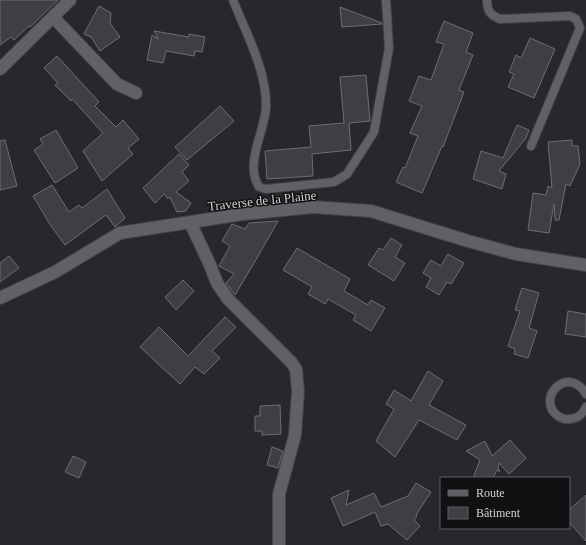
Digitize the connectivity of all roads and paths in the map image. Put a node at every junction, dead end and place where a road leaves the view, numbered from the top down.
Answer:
1 (70, 0) edge
2 (232, 0) edge
3 (386, 0) edge
4 (487, 0) edge
5 (53, 17) junction
6 (0, 68) edge
7 (136, 93) dead end
8 (531, 146) dead end
9 (190, 222) junction
10 (586, 265) edge
11 (0, 298) edge
12 (586, 394) edge
13 (586, 407) edge
14 (279, 545) edge

1 - 5 street
2 - 3 lane
4 - 8 lane
5 - 6 street
5 - 7 street
9 - 10 street, Traverse de la Plaine
9 - 11 street, Traverse de la Plaine
9 - 14 street
12 - 13 lane

